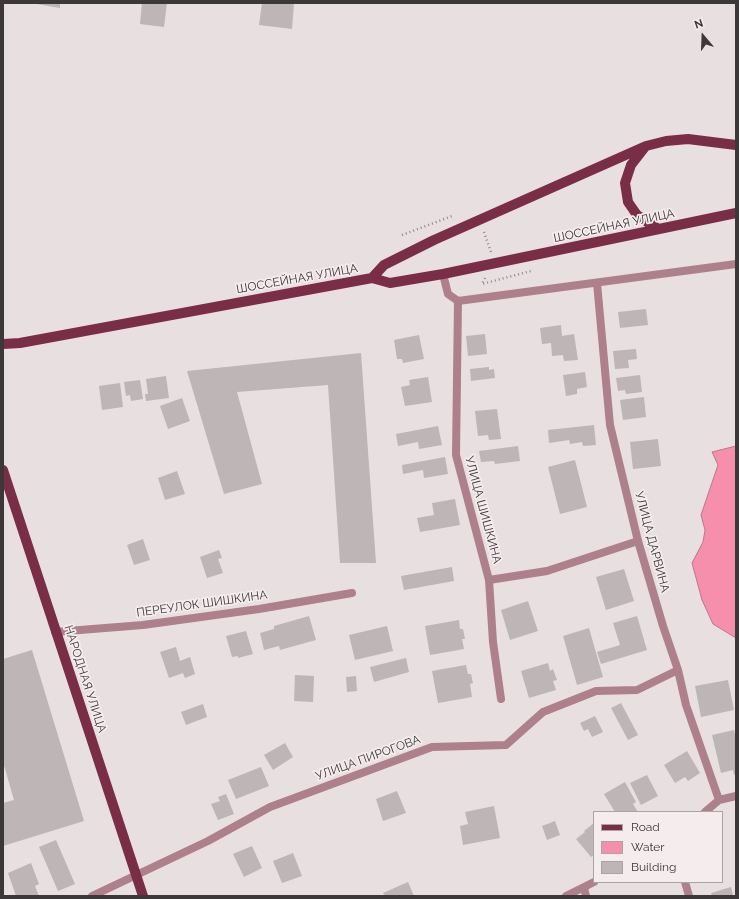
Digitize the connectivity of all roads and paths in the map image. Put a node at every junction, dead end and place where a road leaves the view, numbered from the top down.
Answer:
1 (736, 145) edge
2 (646, 146) junction
3 (736, 213) edge
4 (458, 214) dead end
5 (479, 221) junction
6 (658, 229) junction
7 (402, 235) dead end
8 (494, 262) junction
9 (736, 264) edge
10 (538, 269) dead end
11 (443, 274) junction
12 (372, 278) junction
13 (598, 283) junction
14 (458, 302) junction
15 (3, 344) edge
16 (3, 470) edge
17 (638, 541) junction
18 (489, 580) junction
19 (352, 594) dead end
20 (56, 632) junction
21 (678, 670) junction
22 (501, 699) dead end
23 (736, 796) edge
24 (719, 800) junction
25 (706, 811) edge
26 (136, 876) junction
27 (593, 883) edge
28 (685, 883) edge
29 (585, 892) edge
30 (92, 896) edge
31 (143, 896) edge
32 (566, 896) edge
33 (688, 896) edge

1 - 2 main road
2 - 5 main road
2 - 6 main road
3 - 6 main road, ШОССЕЙНАЯ УЛИЦА
4 - 7 path
5 - 8 path
5 - 12 main road
6 - 8 main road, ШОССЕЙНАЯ УЛИЦА
8 - 10 path
8 - 11 main road, ШОССЕЙНАЯ УЛИЦА
9 - 13 street
11 - 12 main road, ШОССЕЙНАЯ УЛИЦА
11 - 14 street
12 - 15 main road, ШОССЕЙНАЯ УЛИЦА
13 - 14 street
13 - 17 street, УЛИЦА ДАРВИНА
14 - 18 street, УЛИЦА ШИШКИНА
16 - 20 main road, НАРОДНАЯ УЛИЦА
17 - 18 street
17 - 21 street, УЛИЦА ДАРВИНА
18 - 22 street, УЛИЦА ШИШКИНА
19 - 20 street, ПЕРЕУЛОК ШИШКИНА
20 - 26 main road, НАРОДНАЯ УЛИЦА
21 - 24 street, УЛИЦА ДАРВИНА
21 - 26 street, УЛИЦА ПИРОГОВА
23 - 24 street
24 - 25 street
26 - 30 street, УЛИЦА ПИРОГОВА
26 - 31 main road, НАРОДНАЯ УЛИЦА
27 - 29 street
28 - 33 street
29 - 32 street

